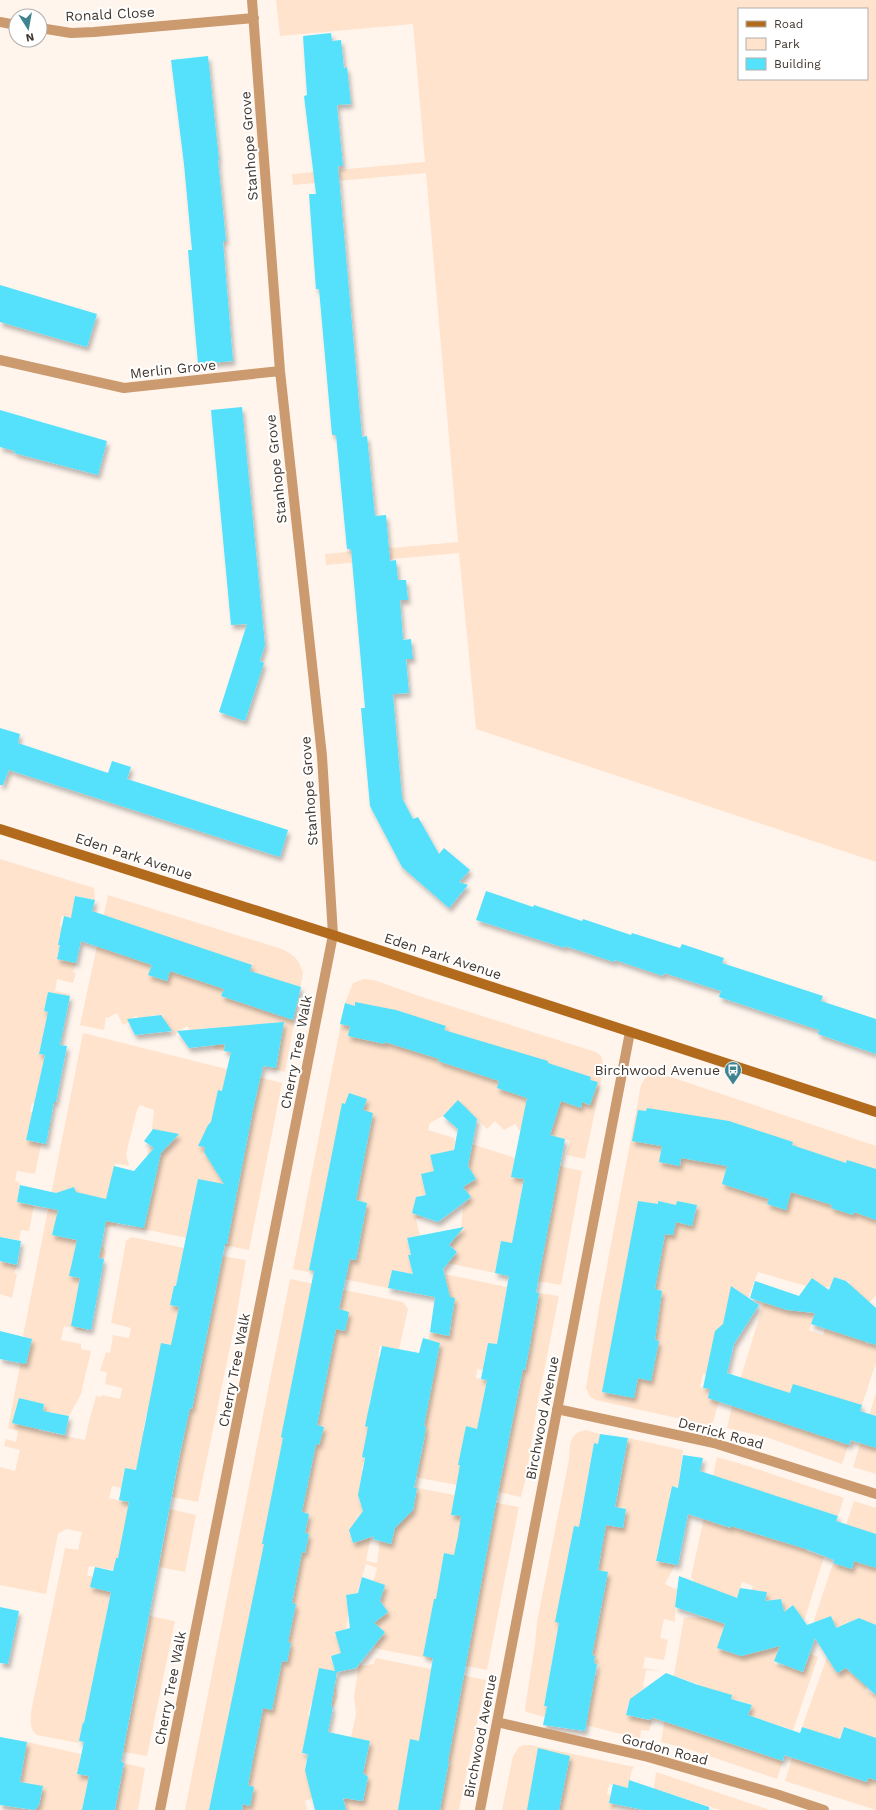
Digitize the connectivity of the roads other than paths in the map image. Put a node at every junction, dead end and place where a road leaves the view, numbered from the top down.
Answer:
1 (252, 0) edge
2 (254, 18) junction
3 (48, 29) edge
4 (0, 360) edge
5 (280, 371) junction
6 (0, 829) edge
7 (333, 935) junction
8 (630, 1032) junction
9 (876, 1112) edge
10 (557, 1409) junction
11 (876, 1494) edge
12 (497, 1722) junction
13 (160, 1810) edge
14 (480, 1810) edge
15 (824, 1810) edge

1 - 2 street, Stanhope Grove
2 - 3 street, Ronald Close
2 - 5 street, Stanhope Grove
4 - 5 street, Merlin Grove
5 - 7 street, Stanhope Grove
6 - 7 street, Eden Park Avenue
7 - 8 street, Eden Park Avenue
7 - 13 street, Cherry Tree Walk
8 - 9 street, Eden Park Avenue
8 - 10 street, Birchwood Avenue
10 - 11 street, Derrick Road
10 - 12 street, Birchwood Avenue
12 - 14 street, Birchwood Avenue
12 - 15 street, Gordon Road

